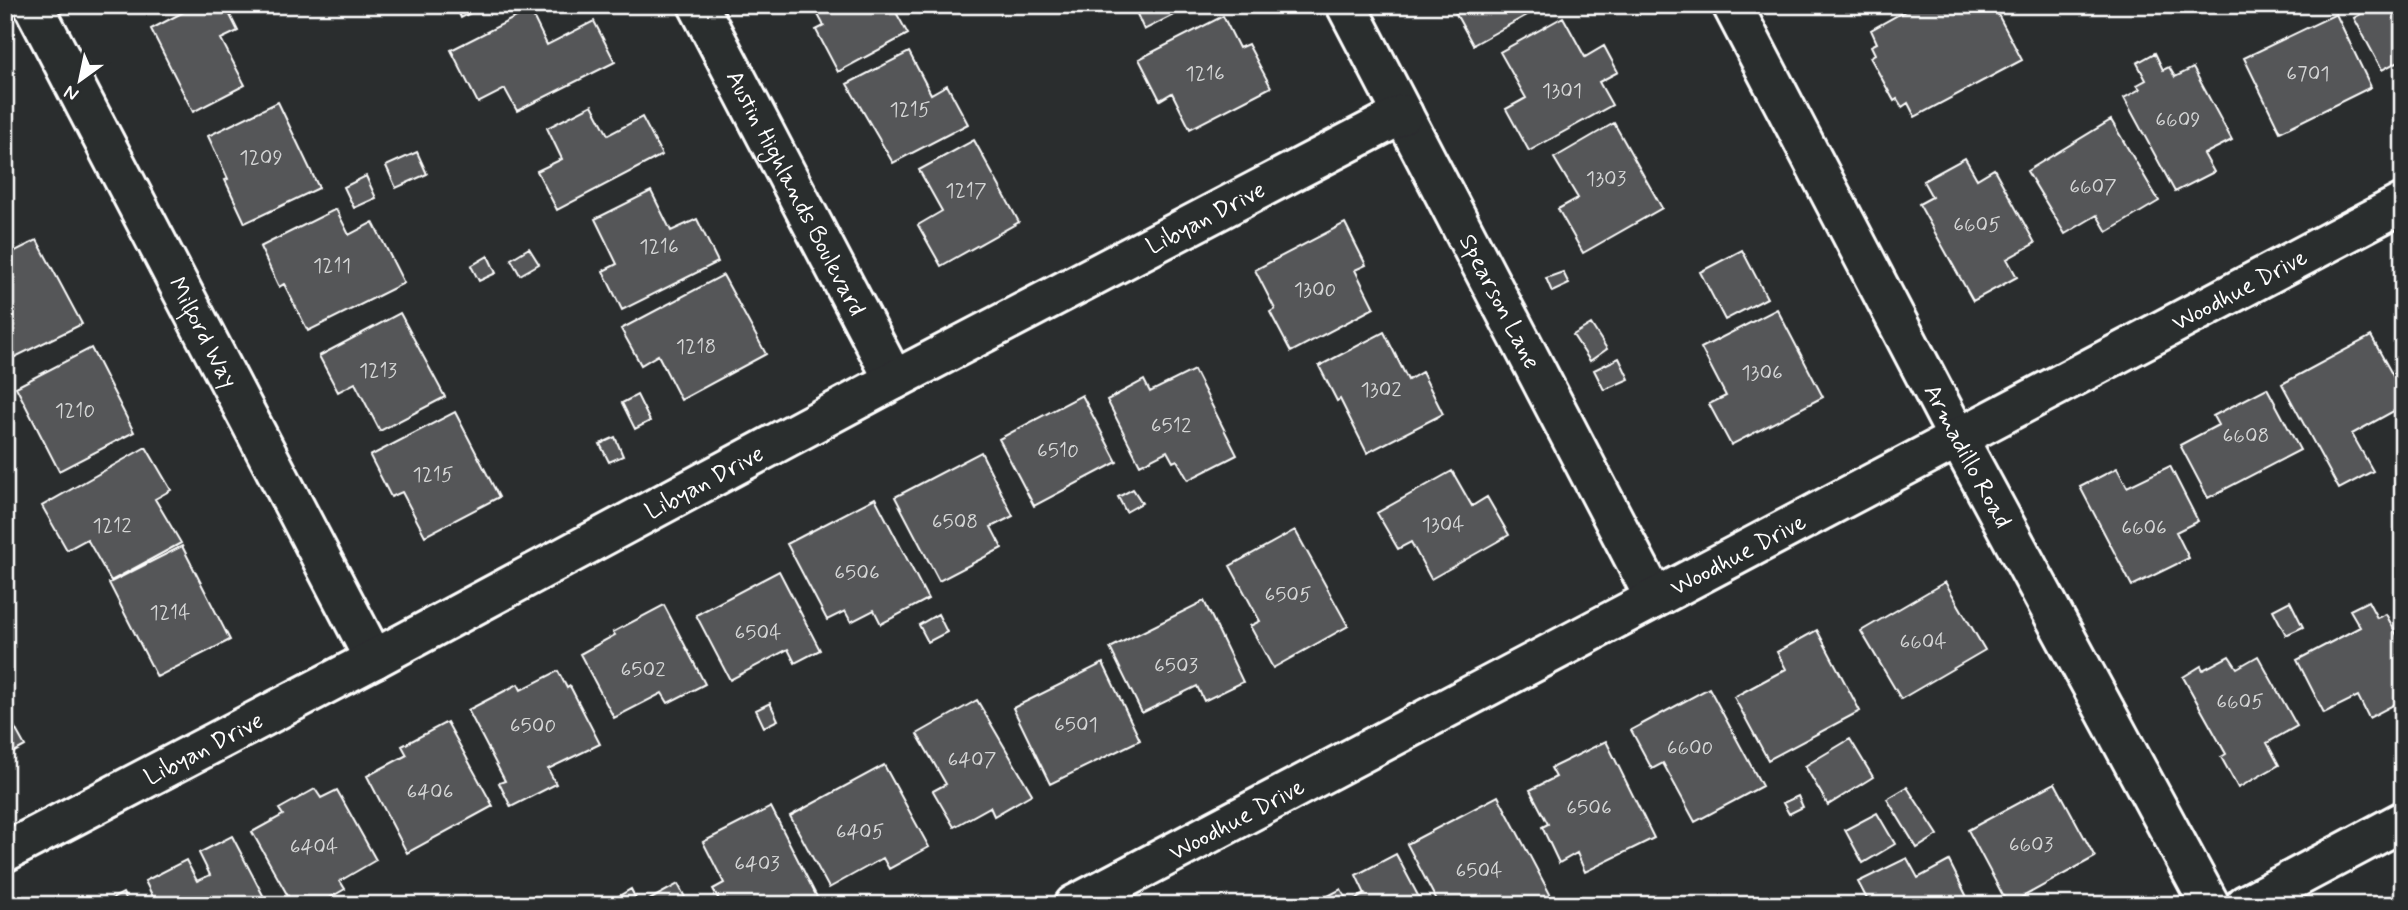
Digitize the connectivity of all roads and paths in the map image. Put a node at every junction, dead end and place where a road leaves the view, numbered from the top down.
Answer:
1 (33, 5) edge
2 (698, 5) edge
3 (1346, 5) edge
4 (1732, 5) edge
5 (1403, 114) junction
6 (2403, 203) edge
7 (894, 380) junction
8 (1958, 438) junction
9 (1654, 597) junction
10 (374, 659) junction
11 (2403, 821) edge
12 (5, 852) edge
13 (1074, 905) edge
14 (2210, 905) edge
15 (2245, 905) edge

1 - 10 street, Milford Way
2 - 7 street, Austin Highlands Boulevard
3 - 5 street, Spearson Lane
4 - 8 street, Armadillo Road
5 - 7 street, Libyan Drive
5 - 9 street, Spearson Lane
6 - 8 street, Woodhue Drive
7 - 10 street, Libyan Drive
8 - 9 street, Woodhue Drive
8 - 14 street, Armadillo Road
9 - 13 street, Woodhue Drive
10 - 12 street, Libyan Drive
11 - 15 street

